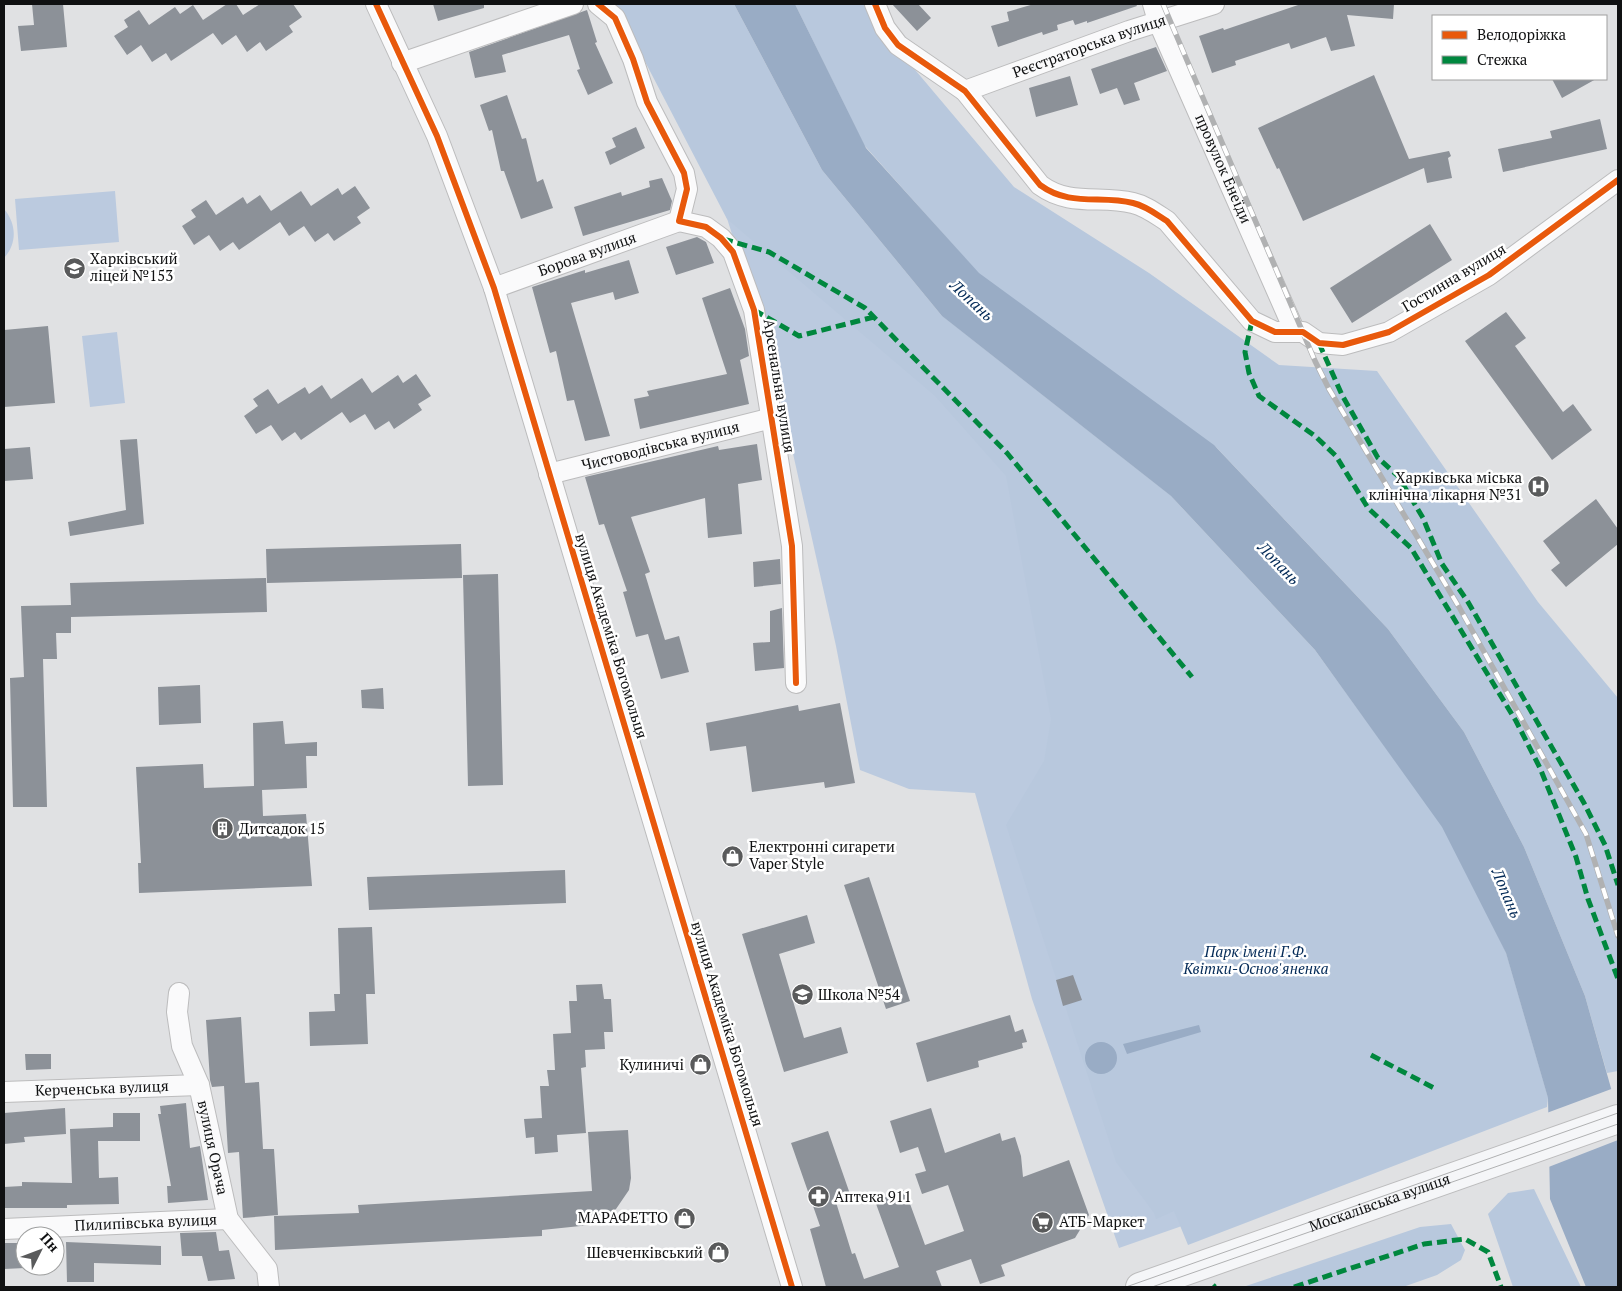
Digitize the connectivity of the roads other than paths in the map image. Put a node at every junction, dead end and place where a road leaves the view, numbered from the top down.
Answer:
1 (376, 4) edge
2 (574, 4) edge
3 (598, 4) edge
4 (875, 4) edge
5 (1214, 4) edge
6 (1156, 12) edge
7 (402, 63) junction
8 (965, 91) junction
9 (1615, 191) edge
10 (679, 221) junction
11 (494, 288) junction
12 (1291, 332) junction
13 (772, 418) junction
14 (549, 474) junction
15 (796, 683) dead end
16 (179, 993) dead end
17 (199, 1085) junction
18 (4, 1092) edge
19 (1618, 1119) edge
20 (228, 1219) junction
21 (4, 1229) edge
22 (269, 1287) edge
23 (792, 1287) edge
24 (1140, 1287) edge

1 - 7 street, вулиця Академіка Богомольця
2 - 7 street
3 - 10 street
4 - 8 street, Гостинна вулиця
5 - 6 street, Реєстраторська вулиця
6 - 8 street, Реєстраторська вулиця
6 - 12 street, провулок Енеїди
7 - 11 street, вулиця Академіка Богомольця
8 - 12 street, Гостинна вулиця
9 - 12 street, Гостинна вулиця
10 - 11 street, Борова вулиця
10 - 13 street, Арсенальна вулиця
11 - 14 street, вулиця Академіка Богомольця
13 - 14 street, Чистоводівська вулиця
13 - 15 street, Арсенальна вулиця
14 - 23 street, вулиця Академіка Богомольця
16 - 17 street, вулиця Орача
17 - 18 street, Керченська вулиця
17 - 20 street, вулиця Орача
19 - 24 street, Москалівська вулиця
20 - 21 street, Пилипівська вулиця
20 - 22 street, вулиця Орача

